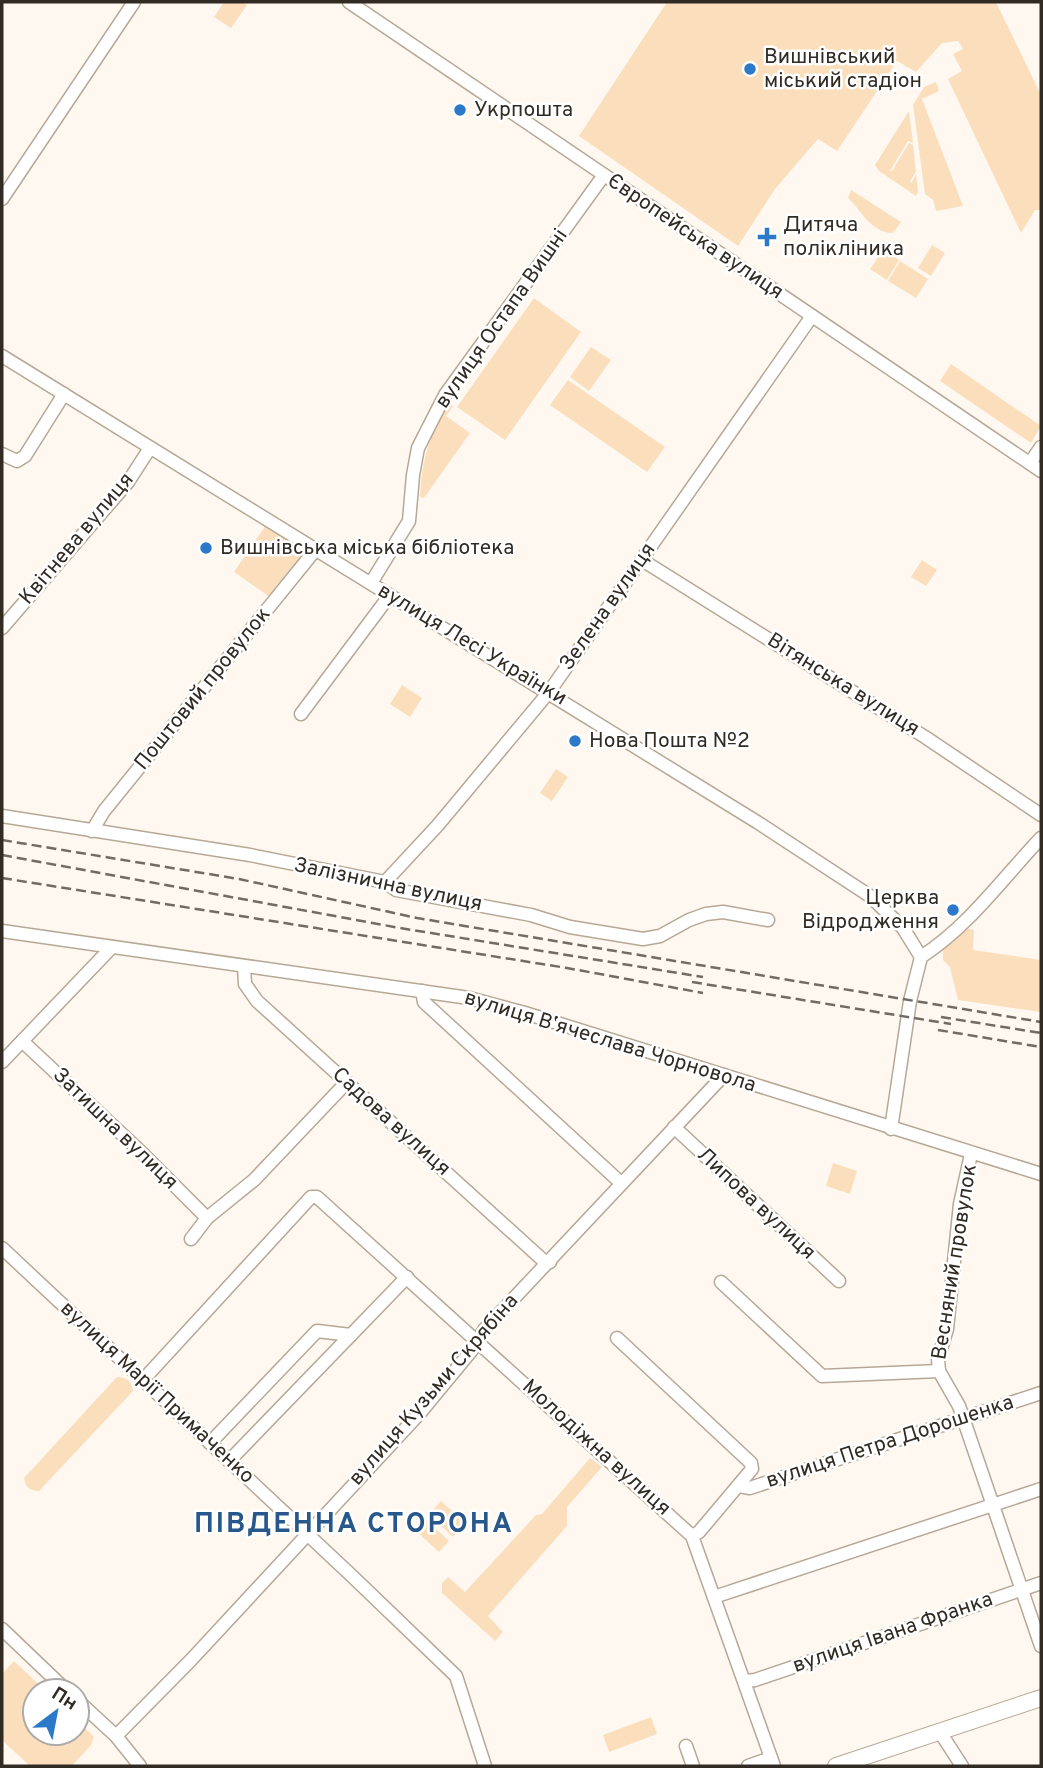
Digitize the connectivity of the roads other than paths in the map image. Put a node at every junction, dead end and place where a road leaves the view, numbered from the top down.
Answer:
1 (134, 2) edge
2 (349, 2) edge
3 (604, 175) junction
4 (2, 198) edge
5 (812, 316) junction
6 (2, 356) edge
7 (64, 394) junction
8 (1041, 447) edge
9 (150, 448) junction
10 (2, 454) edge
11 (1036, 467) edge
12 (316, 549) junction
13 (642, 559) junction
14 (371, 583) junction
15 (390, 595) junction
16 (2, 628) edge
17 (549, 691) junction
18 (301, 714) dead end
19 (1041, 815) edge
20 (2, 816) edge
21 (92, 831) junction
22 (1041, 838) edge
23 (385, 882) junction
24 (768, 920) dead end
25 (2, 931) edge
26 (112, 947) junction
27 (921, 957) junction
28 (244, 966) junction
29 (422, 991) junction
30 (22, 1041) junction
31 (2, 1062) edge
32 (724, 1075) junction
33 (347, 1082) junction
34 (674, 1127) junction
35 (891, 1129) junction
36 (971, 1154) junction
37 (1041, 1174) edge
38 (621, 1183) junction
39 (207, 1218) junction
40 (191, 1239) dead end
41 (2, 1248) edge
42 (550, 1262) junction
43 (407, 1277) junction
44 (839, 1281) dead end
45 (722, 1283) dead end
46 (351, 1335) junction
47 (617, 1338) dead end
48 (478, 1341) junction
49 (939, 1371) junction
50 (143, 1380) junction
51 (1041, 1393) edge
52 (963, 1419) junction
53 (210, 1443) junction
54 (229, 1461) junction
55 (739, 1486) junction
56 (1041, 1489) edge
57 (992, 1506) junction
58 (308, 1534) junction
59 (692, 1536) junction
60 (1041, 1583) edge
61 (1021, 1590) junction
62 (714, 1597) junction
63 (2, 1629) edge
64 (1041, 1646) edge
65 (52, 1677) edge
66 (745, 1681) junction
67 (1041, 1698) edge
68 (91, 1713) edge
69 (940, 1732) junction
70 (116, 1736) junction
71 (686, 1746) dead end
72 (773, 1762) edge
73 (140, 1766) edge
74 (485, 1766) edge
75 (693, 1766) edge
76 (748, 1766) edge
77 (836, 1766) edge
78 (962, 1766) edge

1 - 4 street
2 - 3 street, Європейська вулиця
3 - 5 street, Європейська вулиця
3 - 14 street, вулиця Остапа Вишні
5 - 11 street, Європейська вулиця
5 - 13 street, Зелена вулиця
6 - 7 street, вулиця Лесі Українки
7 - 9 street, вулиця Лесі Українки
7 - 10 street
8 - 11 street
9 - 12 street, вулиця Лесі Українки
9 - 16 street, Квітнева вулиця
12 - 14 street, вулиця Лесі Українки
12 - 21 street, Поштовий провулок
13 - 17 street, Зелена вулиця
13 - 19 street, Вітянська вулиця
14 - 15 street, вулиця Лесі Українки
15 - 17 street, вулиця Лесі Українки
15 - 18 street
17 - 23 street, Зелена вулиця
17 - 27 street, вулиця Лесі Українки
20 - 21 street, Залізнична вулиця
21 - 23 street, Залізнична вулиця
22 - 27 street
23 - 24 street, Залізнична вулиця
25 - 26 street, вулиця Вʼячеслава Чорновола
26 - 28 street, вулиця Вʼячеслава Чорновола
26 - 30 street
27 - 35 street
28 - 29 street, вулиця Вʼячеслава Чорновола
28 - 33 street, Садова вулиця
29 - 32 street, вулиця Вʼячеслава Чорновола
29 - 38 street
30 - 31 street
30 - 39 street, Затишна вулиця
32 - 34 street, вулиця Кузьми Скрябіна
32 - 35 street, вулиця Вʼячеслава Чорновола
33 - 39 street
33 - 42 street, Садова вулиця
34 - 38 street, вулиця Кузьми Скрябіна
34 - 44 street, Липова вулиця
35 - 36 street, вулиця Вʼячеслава Чорновола
36 - 37 street, вулиця Вʼячеслава Чорновола
36 - 49 street, Весняний провулок
38 - 42 street, вулиця Кузьми Скрябіна
39 - 40 street
41 - 50 street, вулиця Марії Примаченко
42 - 48 street, вулиця Кузьми Скрябіна
43 - 46 street
43 - 48 street, Молодіжна вулиця
43 - 50 street, Молодіжна вулиця
45 - 49 street
46 - 53 street
46 - 54 street
47 - 55 street
48 - 58 street, вулиця Кузьми Скрябіна
48 - 59 street, Молодіжна вулиця
49 - 52 street
50 - 53 street, вулиця Марії Примаченко
51 - 52 street, вулиця Петра Дорошенка
52 - 55 street, вулиця Петра Дорошенка
52 - 57 street
53 - 54 street, вулиця Марії Примаченко
54 - 58 street, вулиця Марії Примаченко
55 - 59 street
56 - 57 street
57 - 61 street
57 - 62 street
58 - 70 street, вулиця Кузьми Скрябіна
58 - 74 street, вулиця Марії Примаченко
59 - 62 street, Молодіжна вулиця
60 - 61 street, вулиця Івана Франка
61 - 64 street
61 - 66 street, вулиця Івана Франка
62 - 66 street, Молодіжна вулиця
63 - 65 street
66 - 72 street, Молодіжна вулиця
67 - 69 main road
68 - 70 street
69 - 77 main road
69 - 78 street
70 - 73 street
71 - 75 street
72 - 76 street

